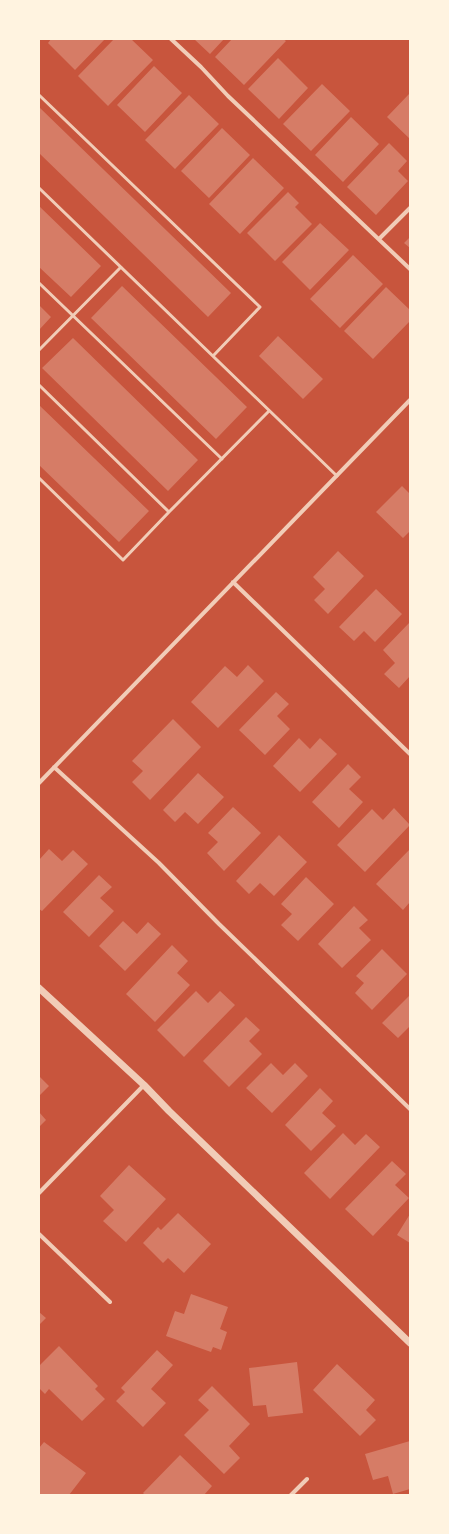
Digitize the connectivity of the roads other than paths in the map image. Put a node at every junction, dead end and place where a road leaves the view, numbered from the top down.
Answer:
1 (171, 39) edge
2 (39, 95) edge
3 (39, 188) edge
4 (410, 208) edge
5 (379, 239) junction
6 (121, 267) junction
7 (410, 269) edge
8 (39, 283) edge
9 (73, 316) junction
10 (39, 350) edge
11 (213, 356) junction
12 (39, 385) edge
13 (410, 400) edge
14 (269, 411) junction
15 (222, 459) junction
16 (337, 476) junction
17 (39, 478) edge
18 (169, 512) junction
19 (234, 582) junction
20 (410, 754) edge
21 (54, 768) junction
22 (39, 783) edge
23 (39, 988) edge
24 (144, 1085) junction
25 (410, 1109) edge
26 (39, 1192) edge
27 (39, 1234) edge
28 (110, 1302) dead end
29 (410, 1343) edge
30 (307, 1479) dead end
31 (291, 1495) edge

1 - 5 street
2 - 11 lane
3 - 6 lane
4 - 5 street
5 - 7 street
6 - 9 lane
6 - 11 lane
8 - 9 lane
9 - 10 lane
9 - 15 lane
11 - 14 lane
12 - 18 lane
13 - 16 street
14 - 15 lane
14 - 16 lane
15 - 18 lane
16 - 19 street
17 - 18 lane
19 - 20 street
19 - 21 street
21 - 22 street
21 - 25 street
23 - 24 street
24 - 26 street
24 - 29 street
27 - 28 street
30 - 31 street

